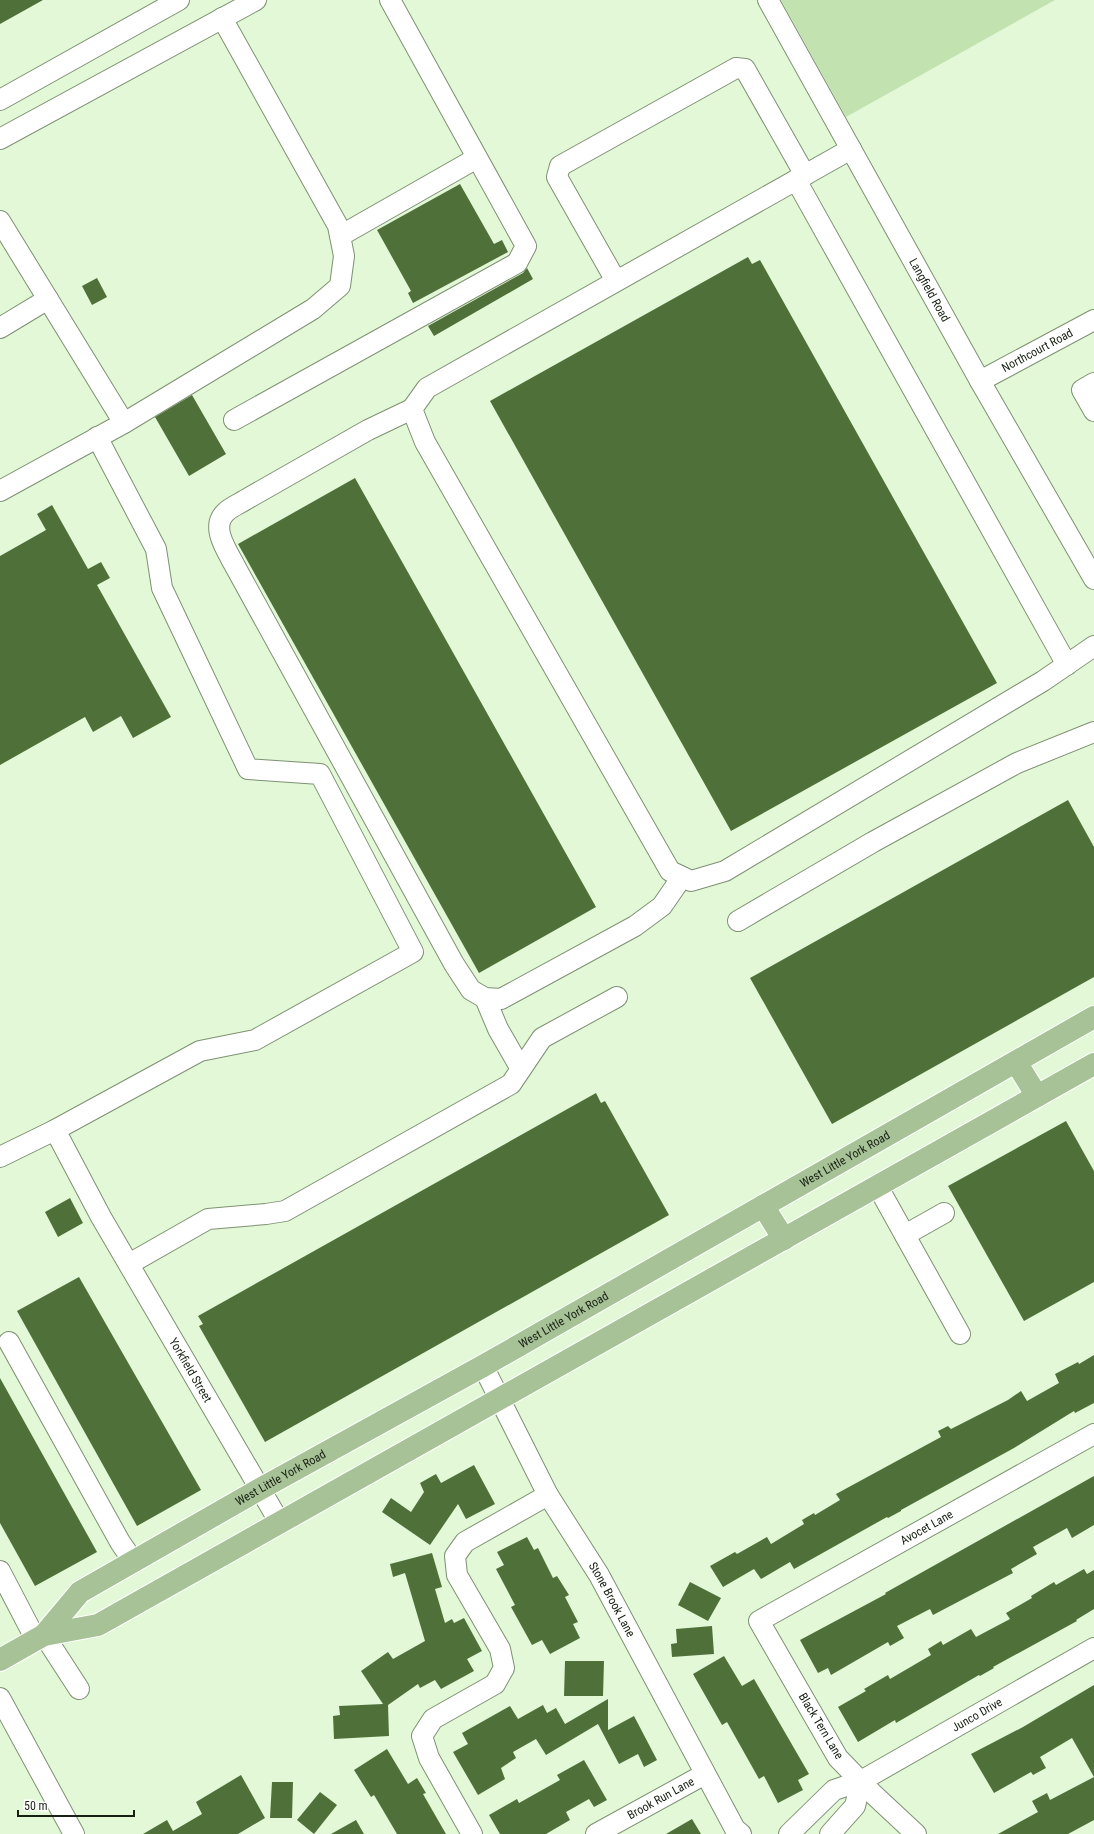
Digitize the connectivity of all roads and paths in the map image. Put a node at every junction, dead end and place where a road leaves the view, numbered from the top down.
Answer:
1 (179, 0) edge
2 (256, 0) edge
3 (390, 0) edge
4 (768, 0) edge
5 (222, 18) junction
6 (0, 100) edge
7 (0, 139) edge
8 (851, 149) junction
9 (477, 158) junction
10 (801, 178) junction
11 (0, 221) edge
12 (340, 236) junction
13 (616, 281) junction
14 (48, 299) junction
15 (1094, 320) edge
16 (0, 328) edge
17 (980, 381) junction
18 (1094, 383) edge
19 (412, 409) junction
20 (1094, 410) edge
21 (234, 420) dead end
22 (124, 422) junction
23 (98, 437) junction
24 (0, 491) edge
25 (1094, 579) edge
26 (1094, 646) edge
27 (1067, 665) junction
28 (1094, 732) edge
29 (682, 877) junction
30 (738, 921) dead end
31 (617, 997) dead end
32 (485, 998) junction
33 (1094, 1017) edge
34 (1016, 1062) junction
35 (1094, 1064) edge
36 (521, 1069) junction
37 (1037, 1096) junction
38 (55, 1130) junction
39 (0, 1157) edge
40 (878, 1187) junction
41 (763, 1206) junction
42 (944, 1213) dead end
43 (905, 1235) junction
44 (784, 1239) junction
45 (129, 1264) junction
46 (960, 1334) dead end
47 (10, 1342) dead end
48 (483, 1366) junction
49 (500, 1400) junction
50 (1094, 1434) edge
51 (260, 1489) junction
52 (548, 1495) junction
53 (280, 1523) junction
54 (133, 1561) junction
55 (0, 1571) edge
56 (759, 1621) joint
57 (40, 1637) junction
58 (1094, 1648) edge
59 (1, 1656) edge
60 (79, 1689) dead end
61 (0, 1698) edge
62 (705, 1774) junction
63 (861, 1781) junction
64 (74, 1834) edge
65 (472, 1834) edge
66 (596, 1834) edge
67 (741, 1834) edge
68 (789, 1834) edge
69 (830, 1834) edge
70 (916, 1834) edge

1 - 6 street
2 - 5 street
3 - 9 street
4 - 8 street, Langfield Road
5 - 7 street
5 - 12 street
8 - 10 street
8 - 17 street, Langfield Road
9 - 12 street
9 - 21 street
10 - 13 street
10 - 13 street
10 - 27 street
11 - 14 street
12 - 22 street
13 - 19 street
14 - 16 street
14 - 22 street
15 - 17 street, Northcourt Road
17 - 25 street, Langfield Road
18 - 20 street
19 - 29 street
19 - 32 street
22 - 23 street
23 - 24 street
23 - 38 street
26 - 27 street
27 - 29 street
28 - 30 street
29 - 32 street
31 - 36 street
32 - 36 street
33 - 34 main road, West Little York Road
34 - 37 main road
34 - 41 main road, West Little York Road
35 - 37 main road, West Little York Road
36 - 45 street
37 - 40 main road, West Little York Road
38 - 39 street
38 - 45 street, Yorkfield Street
40 - 43 street
40 - 44 main road, West Little York Road
41 - 44 main road
41 - 48 main road, West Little York Road
42 - 43 street
43 - 46 street
44 - 49 main road, West Little York Road
45 - 51 street, Yorkfield Street
47 - 54 street
48 - 49 street, Stone Brook Lane
48 - 51 main road, West Little York Road
49 - 52 street, Stone Brook Lane
49 - 53 main road, West Little York Road
50 - 56 street, Avocet Lane
51 - 53 street, Yorkfield Street
51 - 54 main road, West Little York Road
52 - 62 street, Stone Brook Lane
52 - 65 street
53 - 57 main road, West Little York Road
54 - 57 main road, West Little York Road
55 - 57 street
56 - 63 street, Black Tern Lane
57 - 59 main road, West Little York Road
57 - 60 street
58 - 63 street, Junco Drive
61 - 64 street
62 - 66 street, Brook Run Lane
62 - 67 street, Stone Brook Lane
63 - 68 street, Junco Drive
63 - 69 street
63 - 70 street, Black Tern Lane

